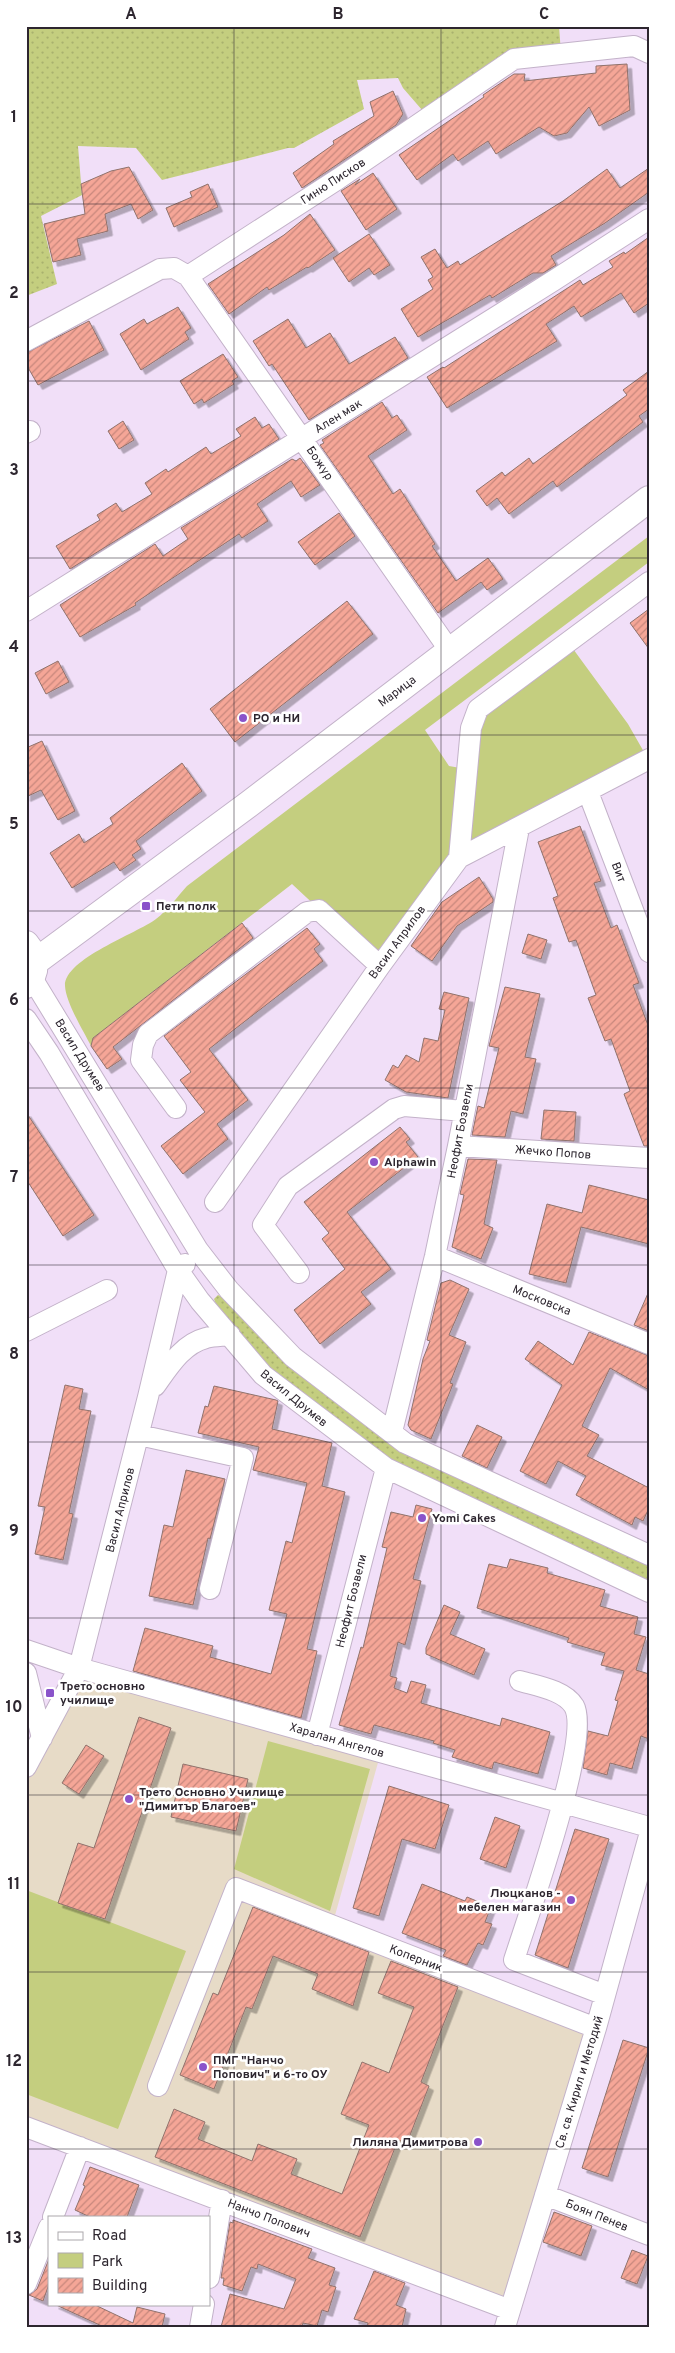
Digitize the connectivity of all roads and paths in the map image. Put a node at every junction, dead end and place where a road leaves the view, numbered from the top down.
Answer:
1 (649, 52) edge
2 (649, 219) edge
3 (188, 276) junction
4 (26, 341) edge
5 (303, 439) junction
6 (649, 498) edge
7 (649, 582) edge
8 (26, 611) edge
9 (450, 651) junction
10 (648, 759) edge
11 (588, 792) junction
12 (519, 828) junction
13 (458, 858) junction
14 (649, 952) edge
15 (29, 963) edge
16 (380, 966) junction
17 (26, 1019) edge
18 (176, 1108) dead end
19 (464, 1111) junction
20 (458, 1146) junction
21 (649, 1158) edge
22 (215, 1202) dead end
23 (198, 1250) junction
24 (435, 1256) junction
25 (178, 1270) junction
26 (299, 1273) dead end
27 (107, 1290) dead end
28 (26, 1331) edge
29 (230, 1335) junction
30 (649, 1344) edge
31 (148, 1397) junction
32 (392, 1432) junction
33 (139, 1435) junction
34 (386, 1468) junction
35 (649, 1555) edge
36 (210, 1589) dead end
37 (649, 1592) edge
38 (26, 1650) edge
39 (79, 1668) junction
40 (26, 1673) edge
41 (520, 1681) dead end
42 (317, 1734) junction
43 (42, 1738) junction
44 (26, 1767) edge
45 (564, 1803) junction
46 (649, 1826) edge
47 (649, 1836) edge
48 (606, 1994) junction
49 (596, 2028) junction
50 (158, 2086) dead end
51 (26, 2127) edge
52 (80, 2147) junction
53 (545, 2195) junction
54 (222, 2200) junction
55 (53, 2216) edge
56 (48, 2229) edge
57 (649, 2235) edge
58 (210, 2272) edge
59 (26, 2284) edge
60 (204, 2306) edge
61 (508, 2319) edge
62 (200, 2327) edge

1 - 3 street, Гиню Писков
2 - 5 street, Ален мак
3 - 4 street
3 - 5 street, Божур
5 - 8 street, Ален мак
5 - 9 street, Божур
6 - 9 main road, Марица
7 - 13 street
9 - 15 main road, Марица
10 - 11 street, Васил Априлов
11 - 12 street, Васил Априлов
11 - 14 street, Вит
12 - 13 street, Васил Априлов
12 - 19 street, Неофит Бозвели
13 - 16 street, Васил Априлов
15 - 23 street, Васил Друмев
16 - 18 street
16 - 22 street, Васил Априлов
17 - 25 street, Васил Друмев
19 - 20 street, Неофит Бозвели
19 - 26 street
20 - 21 street, Жечко Попов
20 - 24 street, Неофит Бозвели
23 - 25 street
23 - 32 street, Васил Друмев
24 - 30 street, Московска
24 - 32 street, Неофит Бозвели
25 - 29 street, Васил Друмев
25 - 31 street, Васил Априлов
27 - 28 street
29 - 31 street
29 - 34 street, Васил Друмев
31 - 33 street, Васил Априлов
32 - 35 street, Васил Друмев
33 - 36 street
33 - 39 street, Васил Априлов
34 - 37 street, Васил Друмев
34 - 42 street, Неофит Бозвели
38 - 39 street, Харалан Ангелов
39 - 42 street, Харалан Ангелов
39 - 43 street, Васил Априлов
40 - 43 street
41 - 45 street
42 - 45 street, Харалан Ангелов
43 - 44 street, Васил Априлов
45 - 46 street, Харалан Ангелов
45 - 48 street
47 - 48 street, Св. св. Кирил и Методий
48 - 49 street, Св. св. Кирил и Методий
49 - 50 street, Коперник
49 - 53 street, Св. св. Кирил и Методий
51 - 52 street, Нанчо Попович
52 - 54 street, Нанчо Попович
52 - 55 street
53 - 57 street, Боян Пенев
53 - 61 street, Св. св. Кирил и Методий
54 - 58 street
54 - 61 street, Нанчо Попович
56 - 59 street
60 - 62 street

